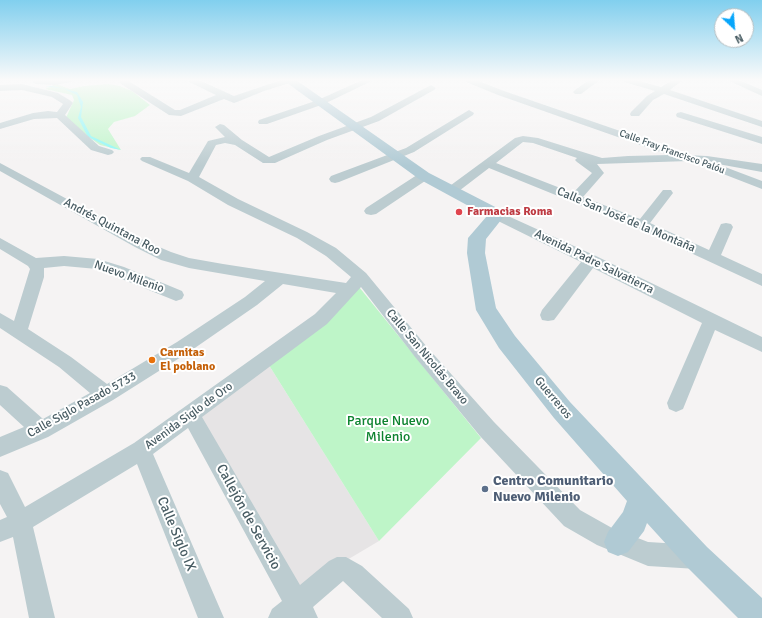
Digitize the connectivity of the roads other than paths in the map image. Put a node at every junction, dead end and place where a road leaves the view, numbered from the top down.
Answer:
1 (64, 109) edge
2 (166, 109) edge
3 (191, 109) edge
4 (301, 109) edge
5 (331, 109) edge
6 (393, 109) edge
7 (547, 109) edge
8 (640, 109) edge
9 (717, 109) edge
10 (470, 113) dead end
11 (635, 114) dead end
12 (60, 115) junction
13 (681, 115) dead end
14 (263, 122) dead end
15 (762, 124) edge
16 (0, 126) edge
17 (220, 126) dead end
18 (356, 127) junction
19 (762, 141) edge
20 (238, 142) junction
21 (108, 152) dead end
22 (567, 152) junction
23 (394, 156) junction
24 (689, 158) junction
25 (146, 159) dead end
26 (489, 164) junction
27 (0, 166) edge
28 (762, 168) edge
29 (424, 176) junction
30 (192, 178) junction
31 (335, 179) dead end
32 (762, 185) edge
33 (451, 191) junction
34 (667, 193) dead end
35 (575, 198) junction
36 (371, 211) dead end
37 (497, 215) junction
38 (642, 226) junction
39 (726, 227) dead end
40 (0, 243) edge
41 (713, 257) junction
42 (591, 260) junction
43 (34, 263) junction
44 (280, 278) junction
45 (762, 280) edge
46 (356, 283) junction
47 (176, 295) dead end
48 (548, 315) dead end
49 (0, 320) edge
50 (711, 320) junction
51 (19, 332) junction
52 (762, 345) edge
53 (0, 393) edge
54 (106, 394) junction
55 (676, 403) dead end
56 (191, 415) junction
57 (41, 430) junction
58 (0, 447) edge
59 (141, 450) junction
60 (0, 481) edge
61 (642, 498) junction
62 (22, 522) junction
63 (0, 531) edge
64 (618, 542) junction
65 (697, 557) junction
66 (294, 614) edge
67 (42, 618) edge
68 (211, 618) edge
69 (400, 618) edge
70 (760, 618) edge

1 - 12 street
2 - 3 street
4 - 14 street
5 - 18 main road, Avenida Padre Salvatierra
6 - 18 street
7 - 24 street, Calle Fray Francisco Palóu
8 - 11 street
9 - 15 street
10 - 23 street
12 - 16 street
12 - 21 street
13 - 19 street
17 - 20 street
18 - 20 street
18 - 23 main road, Avenida Padre Salvatierra
20 - 30 street
22 - 24 street
22 - 26 street
22 - 35 street
23 - 29 main road, Avenida Padre Salvatierra
23 - 31 street
24 - 28 street
24 - 32 street, Calle Fray Francisco Palóu
25 - 30 street, Calle San Nicolás Bravo
26 - 33 street
26 - 35 street, Calle San José de la Montaña
27 - 44 street, Andrés Quintana Roo
29 - 33 main road, Avenida Padre Salvatierra
29 - 36 street
30 - 46 street, Calle San Nicolás Bravo
33 - 37 main road, Avenida Padre Salvatierra
34 - 38 street
35 - 38 street, Calle San José de la Montaña
37 - 42 street, Avenida Padre Salvatierra
37 - 61 main road, Guerreros
38 - 41 street, Calle San José de la Montaña
39 - 41 street
40 - 43 street
41 - 45 street, Calle San José de la Montaña
42 - 48 street
42 - 50 street, Avenida Padre Salvatierra
43 - 47 street, Nuevo Milenio
43 - 51 street
44 - 46 street, Andrés Quintana Roo
44 - 54 street, Calle Siglo Pasado 5733
46 - 56 street, Avenida Siglo de Oro
46 - 64 street, Calle San Nicolás Bravo
49 - 51 street
50 - 52 street, Avenida Padre Salvatierra
50 - 55 street
51 - 54 street
53 - 57 street
54 - 57 street, Calle Siglo Pasado 5733
56 - 59 street, Avenida Siglo de Oro
56 - 66 street, Callejón de Servicio
57 - 58 street, Calle Siglo Pasado 5733
59 - 62 street, Avenida Siglo de Oro
59 - 68 street, Calle Siglo IX
60 - 62 street
61 - 64 main road
61 - 65 main road, Guerreros
62 - 63 street, Avenida Siglo de Oro
62 - 67 street
64 - 65 street, Calle San Nicolás Bravo
65 - 70 main road, Guerreros
66 - 69 street

